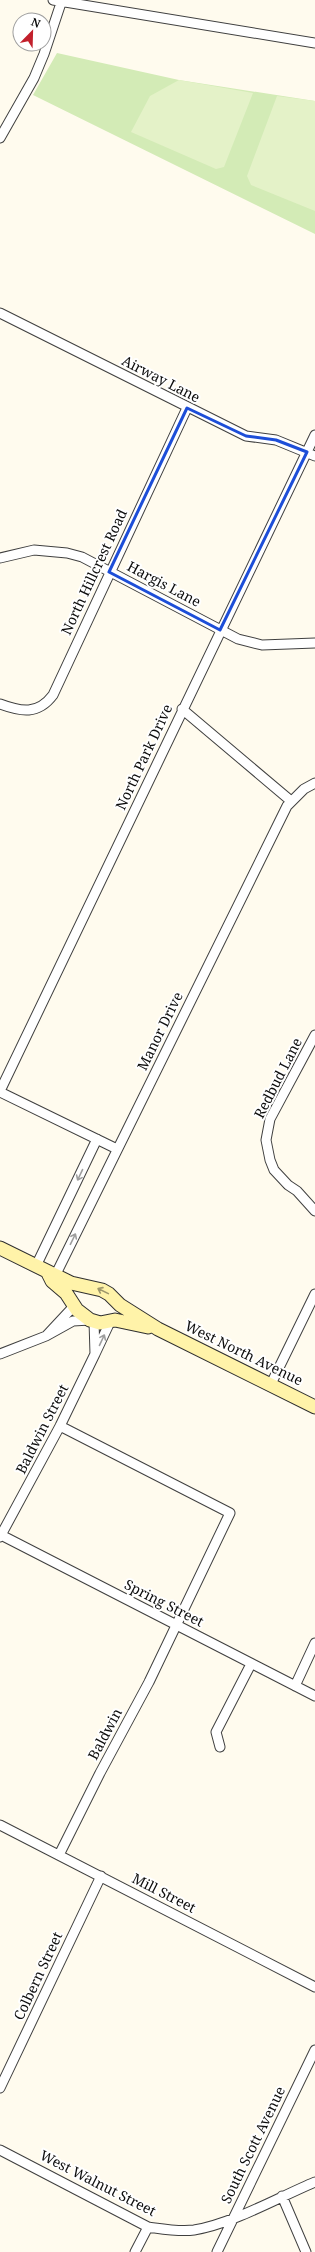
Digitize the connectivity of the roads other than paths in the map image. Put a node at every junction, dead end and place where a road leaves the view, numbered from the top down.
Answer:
1 (59, 0) edge
2 (315, 43) edge
3 (0, 138) edge
4 (0, 313) edge
5 (187, 408) junction
6 (315, 435) edge
7 (311, 454) edge
8 (0, 558) edge
9 (109, 572) junction
10 (220, 630) junction
11 (315, 644) edge
12 (0, 704) edge
13 (182, 709) junction
14 (315, 783) edge
15 (290, 801) junction
16 (315, 1034) edge
17 (0, 1092) edge
18 (97, 1139) junction
19 (117, 1149) junction
20 (315, 1211) edge
21 (0, 1248) edge
22 (36, 1266) junction
23 (52, 1274) junction
24 (82, 1286) junction
25 (315, 1296) edge
26 (73, 1304) junction
27 (120, 1305) junction
28 (92, 1321) junction
29 (113, 1321) junction
30 (158, 1329) junction
31 (46, 1336) junction
32 (0, 1354) edge
33 (95, 1354) junction
34 (271, 1384) junction
35 (315, 1407) edge
36 (60, 1426) junction
37 (1, 1536) edge
38 (175, 1626) junction
39 (315, 1643) edge
40 (251, 1664) junction
41 (295, 1686) junction
42 (315, 1696) edge
43 (220, 1747) dead end
44 (0, 1825) edge
45 (59, 1855) junction
46 (101, 1876) junction
47 (315, 1987) edge
48 (315, 2050) edge
49 (0, 2088) edge
50 (0, 2150) edge
51 (315, 2182) edge
52 (282, 2196) junction
53 (233, 2218) junction
54 (148, 2227) junction
55 (135, 2252) edge
56 (217, 2252) edge
57 (306, 2252) edge

1 - 2 street
1 - 3 street
4 - 5 street, Airway Lane
5 - 7 street, Airway Lane
5 - 9 street, North Hillcrest Road
6 - 7 street, North Park Drive
7 - 10 street, North Park Drive
8 - 9 street, Hargis Lane
9 - 10 street, Hargis Lane
9 - 12 street, North Hillcrest Road
10 - 11 street, Hargis Lane
10 - 13 street, North Park Drive
13 - 15 street
13 - 17 street, North Park Drive
14 - 15 street
15 - 19 street, Manor Drive
16 - 20 street, Redbud Lane
17 - 18 street, North Park Drive
18 - 19 street, North Park Drive
18 -> 22 street
23 -> 19 street, Manor Drive
21 - 22 main road, West North Avenue
22 - 23 main road, West North Avenue
23 - 24 main road, West North Avenue
23 - 26 main road, West North Avenue
24 - 26 main road
27 -> 24 main road, West North Avenue
25 - 34 street
26 - 28 main road, West North Avenue
26 - 31 street
27 - 29 main road
27 - 30 main road, West North Avenue
28 - 29 main road, West North Avenue
28 - 31 street
28 - 33 street, Baldwin Street
29 - 30 main road, West North Avenue
33 -> 29 street, Baldwin Street
30 - 34 main road, West North Avenue
31 - 32 street
33 - 36 street, Baldwin Street
34 - 35 main road, West North Avenue
36 - 37 street, Baldwin Street
36 - 38 street, Baldwin
37 - 38 street, Spring Street
38 - 40 street, Spring Street
38 - 45 street, Baldwin
39 - 41 street
40 - 41 street, Spring Street
40 - 43 street
41 - 42 street, Spring Street
44 - 45 street, Mill Street
45 - 46 street, Mill Street
46 - 47 street, Mill Street
46 - 49 street, Colbern Street
48 - 53 street, South Scott Avenue
50 - 54 street, West Walnut Street
51 - 52 street, West Walnut Street
52 - 53 street, West Walnut Street
52 - 57 street
53 - 54 street, West Walnut Street
53 - 56 street, South Scott Avenue
54 - 55 street

